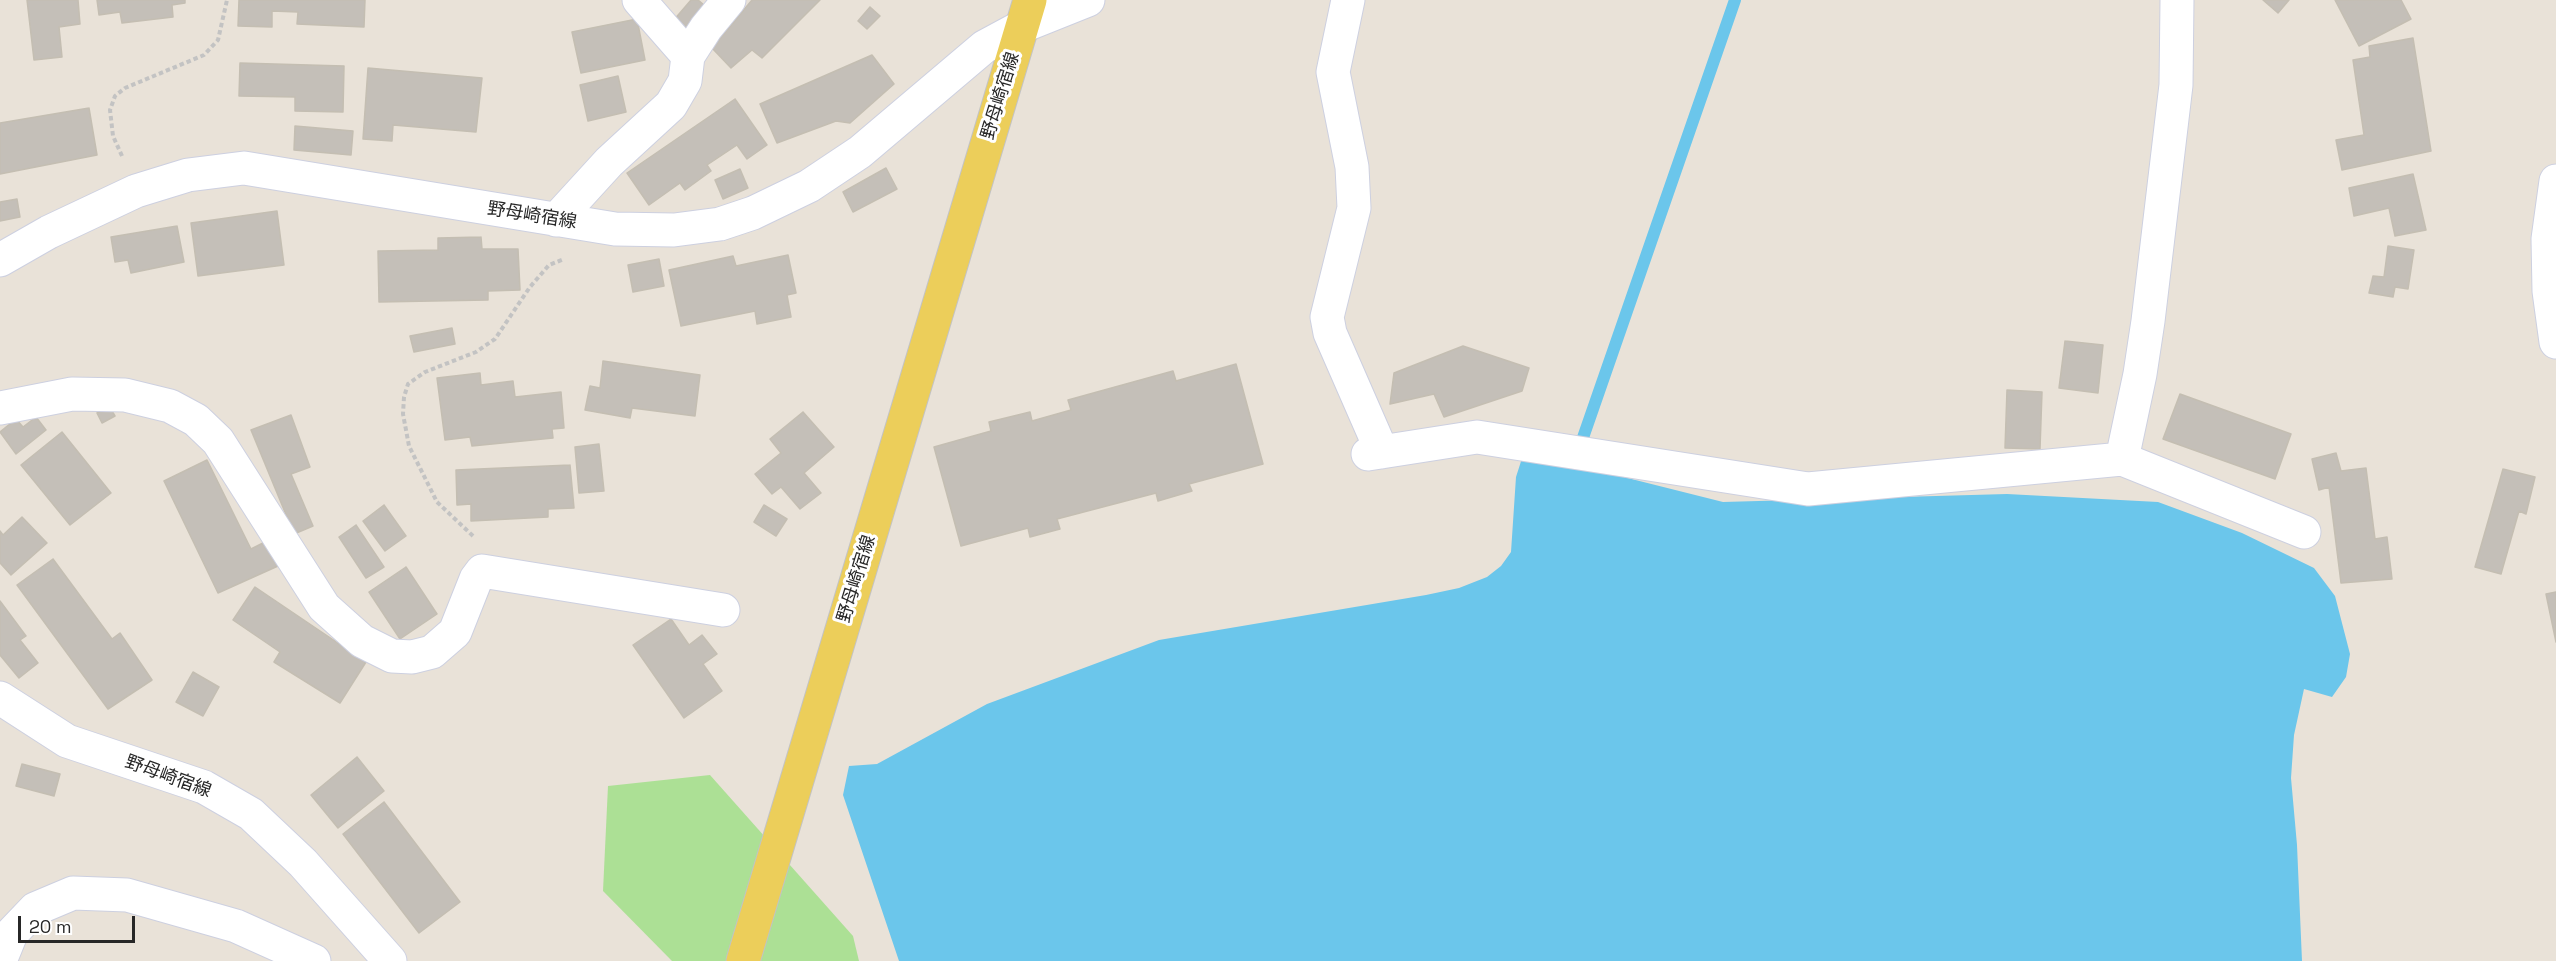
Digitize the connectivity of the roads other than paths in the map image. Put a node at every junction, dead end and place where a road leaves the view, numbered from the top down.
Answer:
1 (639, 0) edge
2 (729, 0) edge
3 (1088, 0) edge
4 (1348, 0) edge
5 (2177, 0) edge
6 (1027, 13) edge
7 (688, 56) junction
8 (2555, 194) edge
9 (556, 220) junction
10 (0, 260) edge
11 (2556, 342) edge
12 (0, 408) edge
13 (2122, 459) junction
14 (2304, 532) dead end
15 (723, 610) dead end
16 (0, 698) edge
17 (0, 961) edge
18 (314, 961) edge
19 (390, 961) edge
20 (743, 961) edge

1 - 7 street
2 - 7 street
3 - 6 street, 野母崎宿線
4 - 13 street
5 - 13 street
6 - 9 street, 野母崎宿線
6 - 20 main road, 野母崎宿線
7 - 9 street
8 - 11 street
9 - 10 street, 野母崎宿線
12 - 15 street
13 - 14 street
16 - 19 street, 野母崎宿線
17 - 18 street

